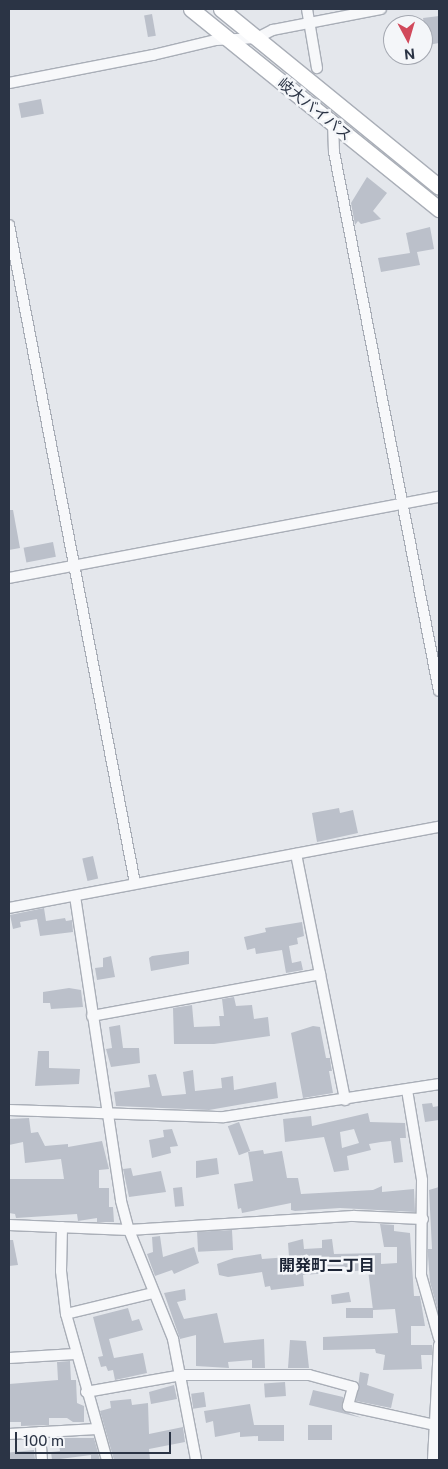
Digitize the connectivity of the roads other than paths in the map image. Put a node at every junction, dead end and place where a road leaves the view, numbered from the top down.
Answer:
1 (191, 9) edge
2 (220, 9) edge
3 (307, 9) edge
4 (381, 9) edge
5 (310, 22) junction
6 (257, 38) junction
7 (227, 39) junction
8 (317, 68) dead end
9 (9, 83) edge
10 (333, 124) junction
11 (439, 187) edge
12 (439, 208) edge
13 (9, 225) edge
14 (439, 497) edge
15 (403, 504) junction
16 (75, 566) junction
17 (9, 578) edge
18 (439, 691) edge
19 (439, 827) edge
20 (296, 854) junction
21 (135, 883) junction
22 (75, 896) junction
23 (9, 908) edge
24 (320, 974) junction
25 (92, 1016) junction
26 (439, 1084) edge
27 (407, 1090) junction
28 (345, 1100) junction
29 (9, 1110) edge
30 (106, 1115) junction
31 (423, 1219) junction
32 (9, 1225) edge
33 (62, 1228) junction
34 (129, 1230) junction
35 (153, 1293) junction
36 (66, 1314) junction
37 (437, 1317) edge
38 (439, 1338) edge
39 (439, 1345) edge
40 (74, 1354) junction
41 (9, 1358) edge
42 (182, 1375) junction
43 (86, 1392) junction
44 (437, 1426) edge
45 (97, 1429) junction
46 (40, 1432) junction
47 (9, 1434) edge
48 (42, 1460) edge
49 (107, 1460) edge
50 (196, 1460) edge
51 (433, 1460) edge

1 - 7 highway, 岐大バイパス
2 - 6 highway, 岐大バイパス
3 - 5 street
4 - 5 street
5 - 6 street
5 - 8 street
6 - 7 street
6 - 11 highway, 岐大バイパス
7 - 9 street
7 - 10 highway, 岐大バイパス
10 - 12 highway, 岐大バイパス
10 - 15 street
13 - 16 street
14 - 15 street
15 - 16 street
15 - 18 street
16 - 17 street
16 - 21 street
19 - 20 street
20 - 21 street
20 - 24 street
21 - 22 street
22 - 23 street
22 - 25 street
24 - 25 street
24 - 28 street
25 - 30 street
26 - 27 street
27 - 28 street
27 - 31 street
28 - 30 street
29 - 30 street
30 - 34 street
31 - 34 street
31 - 37 street
32 - 33 street
33 - 34 street
33 - 36 street
34 - 35 street
35 - 36 street
35 - 42 street
36 - 40 street
37 - 38 street
39 - 44 street
40 - 41 street
40 - 43 street
42 - 43 street
42 - 44 street
42 - 50 street
43 - 45 street
44 - 51 street
45 - 46 street
45 - 49 street
46 - 47 street
46 - 48 street

